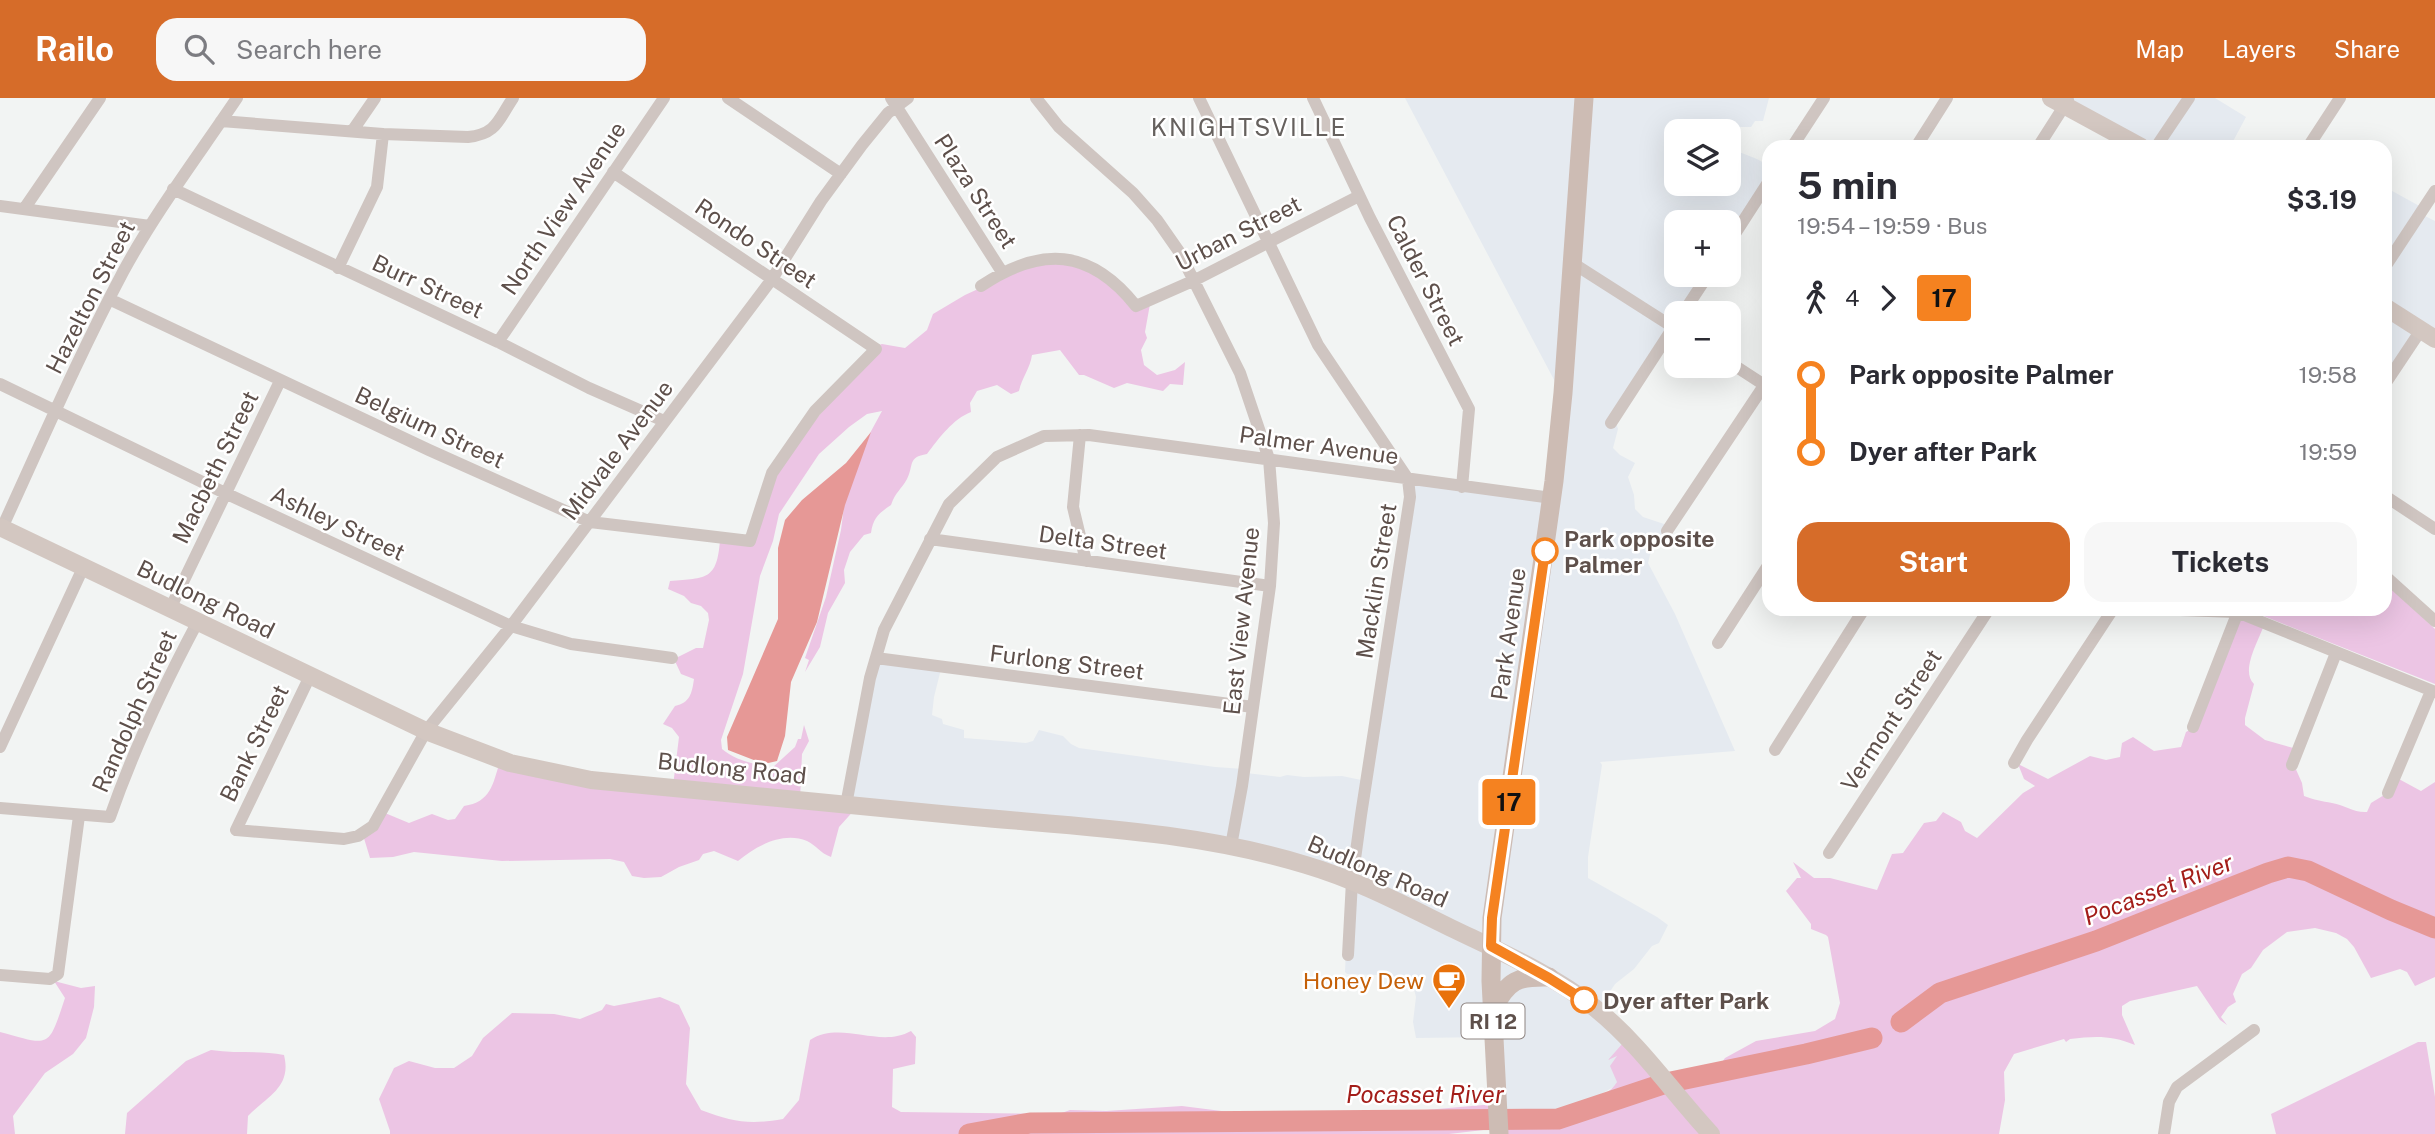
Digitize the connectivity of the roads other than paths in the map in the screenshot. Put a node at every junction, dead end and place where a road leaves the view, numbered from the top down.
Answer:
1 (100, 98) edge
2 (237, 98) edge
3 (375, 98) edge
4 (513, 98) edge
5 (664, 98) edge
6 (728, 98) edge
7 (908, 98) edge
8 (1037, 98) edge
9 (1199, 98) edge
10 (1313, 98) edge
11 (1584, 98) edge
12 (1824, 98) edge
13 (1947, 98) edge
14 (2189, 98) edge
15 (2340, 98) edge
16 (2062, 101) edge
17 (894, 102) edge
18 (221, 121) junction
19 (353, 130) junction
20 (383, 134) junction
21 (1797, 140) edge
22 (1920, 140) edge
23 (2042, 140) edge
24 (2129, 140) edge
25 (2161, 140) edge
26 (2313, 140) edge
27 (613, 172) junction
28 (841, 174) junction
29 (173, 189) junction
30 (2435, 191) edge
31 (1762, 192) edge
32 (1359, 196) junction
33 (0, 206) edge
34 (24, 209) junction
35 (1741, 224) edge
36 (150, 226) junction
37 (1269, 241) junction
38 (2392, 256) edge
39 (1571, 262) junction
40 (338, 268) junction
41 (1002, 272) junction
42 (772, 279) junction
43 (1195, 280) junction
44 (981, 286) dead end
45 (109, 299) junction
46 (2392, 311) edge
47 (1664, 319) edge
48 (2428, 334) edge
49 (498, 342) junction
50 (1664, 344) edge
51 (1741, 369) edge
52 (2392, 376) edge
53 (280, 381) junction
54 (1762, 381) edge
55 (0, 384) edge
56 (1762, 393) edge
57 (55, 411) junction
58 (664, 421) junction
59 (1611, 423) dead end
60 (1080, 435) junction
61 (1269, 459) junction
62 (1408, 479) junction
63 (1462, 487) junction
64 (226, 494) junction
65 (1552, 498) junction
66 (2392, 501) edge
67 (590, 522) junction
68 (1, 528) edge
69 (2435, 529) edge
70 (1667, 531) dead end
71 (930, 539) junction
72 (750, 541) joint
73 (1086, 561) junction
74 (83, 568) junction
75 (1762, 575) edge
76 (2392, 582) edge
77 (1270, 586) junction
78 (170, 609) junction
79 (1860, 616) edge
80 (1984, 616) edge
81 (2108, 616) edge
82 (2236, 616) edge
83 (2250, 616) edge
84 (2435, 621) edge
85 (197, 623) junction
86 (511, 626) junction
87 (1718, 643) dead end
88 (2336, 653) junction
89 (672, 658) dead end
90 (876, 658) junction
91 (310, 676) junction
92 (2433, 692) edge
93 (1253, 707) junction
94 (2193, 727) dead end
95 (426, 730) junction
96 (0, 747) edge
97 (1775, 750) dead end
98 (2014, 763) dead end
99 (2292, 765) dead end
100 (2388, 793) dead end
101 (846, 804) junction
102 (0, 808) edge
103 (79, 816) junction
104 (367, 832) joint
105 (1231, 846) junction
106 (1829, 853) dead end
107 (1352, 881) junction
108 (1491, 946) junction
109 (1348, 954) dead end
110 (0, 975) edge
111 (1549, 978) junction
112 (1493, 1010) junction
113 (2254, 1030) dead end
114 (1499, 1134) edge
115 (1711, 1134) edge
116 (2164, 1134) edge

1 - 34 street
2 - 18 street, Hazelton Street
3 - 19 street
4 - 20 street
5 - 27 street, North View Avenue
6 - 28 street
7 - 17 street, Midvale Avenue
8 - 43 street, East View Avenue
9 - 37 street, Macklin Street
10 - 32 street, Calder Street
11 - 39 main road, Park Avenue / RI 12
12 - 21 street
13 - 22 street
14 - 25 street
15 - 26 street
16 - 23 street
16 - 24 main road
17 - 28 street, Midvale Avenue
17 - 41 street, Plaza Street
18 - 19 street
18 - 29 street, Hazelton Street
19 - 20 street
20 - 40 street
27 - 42 street, Rondo Street
27 - 49 street, North View Avenue
28 - 42 street, Midvale Avenue
29 - 36 street, Hazelton Street
29 - 40 street, Burr Street
30 - 38 street
31 - 35 street
32 - 37 street, Urban Street
32 - 63 street, Calder Street
33 - 34 street
34 - 36 street
36 - 45 street, Hazelton Street
37 - 43 street, Urban Street
37 - 62 street, Macklin Street
39 - 47 street
39 - 65 main road, Park Avenue / RI 12
40 - 49 street, Burr Street
41 - 43 street, Urban Street
41 - 44 street
42 - 58 street, Midvale Avenue
42 - 72 street, Rondo Street
43 - 61 street, East View Avenue
45 - 53 street, Belgium Street
45 - 57 street, Hazelton Street
46 - 48 main road
48 - 52 street
49 - 58 street, Burr Street
50 - 59 street
51 - 54 street
53 - 64 street, Macbeth Street
53 - 67 street, Belgium Street
55 - 57 street, Ashley Street
56 - 70 street
57 - 64 street, Ashley Street
57 - 68 street, Hazelton Street
58 - 67 street, Midvale Avenue
60 - 61 street, Palmer Avenue
60 - 71 street, Palmer Avenue
60 - 73 street
61 - 62 street, Palmer Avenue
61 - 77 street, East View Avenue
62 - 63 street, Palmer Avenue
62 - 107 street, Macklin Street
63 - 65 street, Palmer Avenue
64 - 78 street, Macbeth Street
64 - 86 street, Ashley Street
65 - 108 main road, Park Avenue / RI 12
66 - 69 street
67 - 72 street, Belgium Street
67 - 86 street, Midvale Avenue
68 - 74 main road, Budlong Road
71 - 73 street, Delta Street
71 - 90 street, Palmer Avenue
73 - 77 street, Delta Street
74 - 78 main road, Budlong Road
74 - 96 street
75 - 87 street
76 - 84 street
77 - 93 street, East View Avenue
78 - 85 main road, Budlong Road
79 - 97 street
80 - 106 street, Vermont Street
81 - 98 street
82 - 94 street
83 - 88 street
85 - 91 main road, Budlong Road
85 - 103 street, Randolph Street
86 - 89 street, Ashley Street
86 - 95 street, Midvale Avenue
88 - 92 street
88 - 99 street
90 - 93 street, Furlong Street
90 - 101 street, Palmer Avenue
91 - 95 main road, Budlong Road
91 - 104 street, Bank Street
92 - 100 street
93 - 105 street, East View Avenue
95 - 101 main road, Budlong Road
95 - 104 street, Midvale Avenue
101 - 105 main road, Budlong Road
102 - 103 street
103 - 110 street
105 - 107 main road, Budlong Road
107 - 108 main road, Budlong Road
107 - 109 street, Macklin Street
108 - 111 main road, Budlong Road
108 - 112 main road, Park Avenue / RI 12
111 - 112 main road
111 - 115 main road, Budlong Road
112 - 114 main road, Park Avenue / RI 12
113 - 116 street

